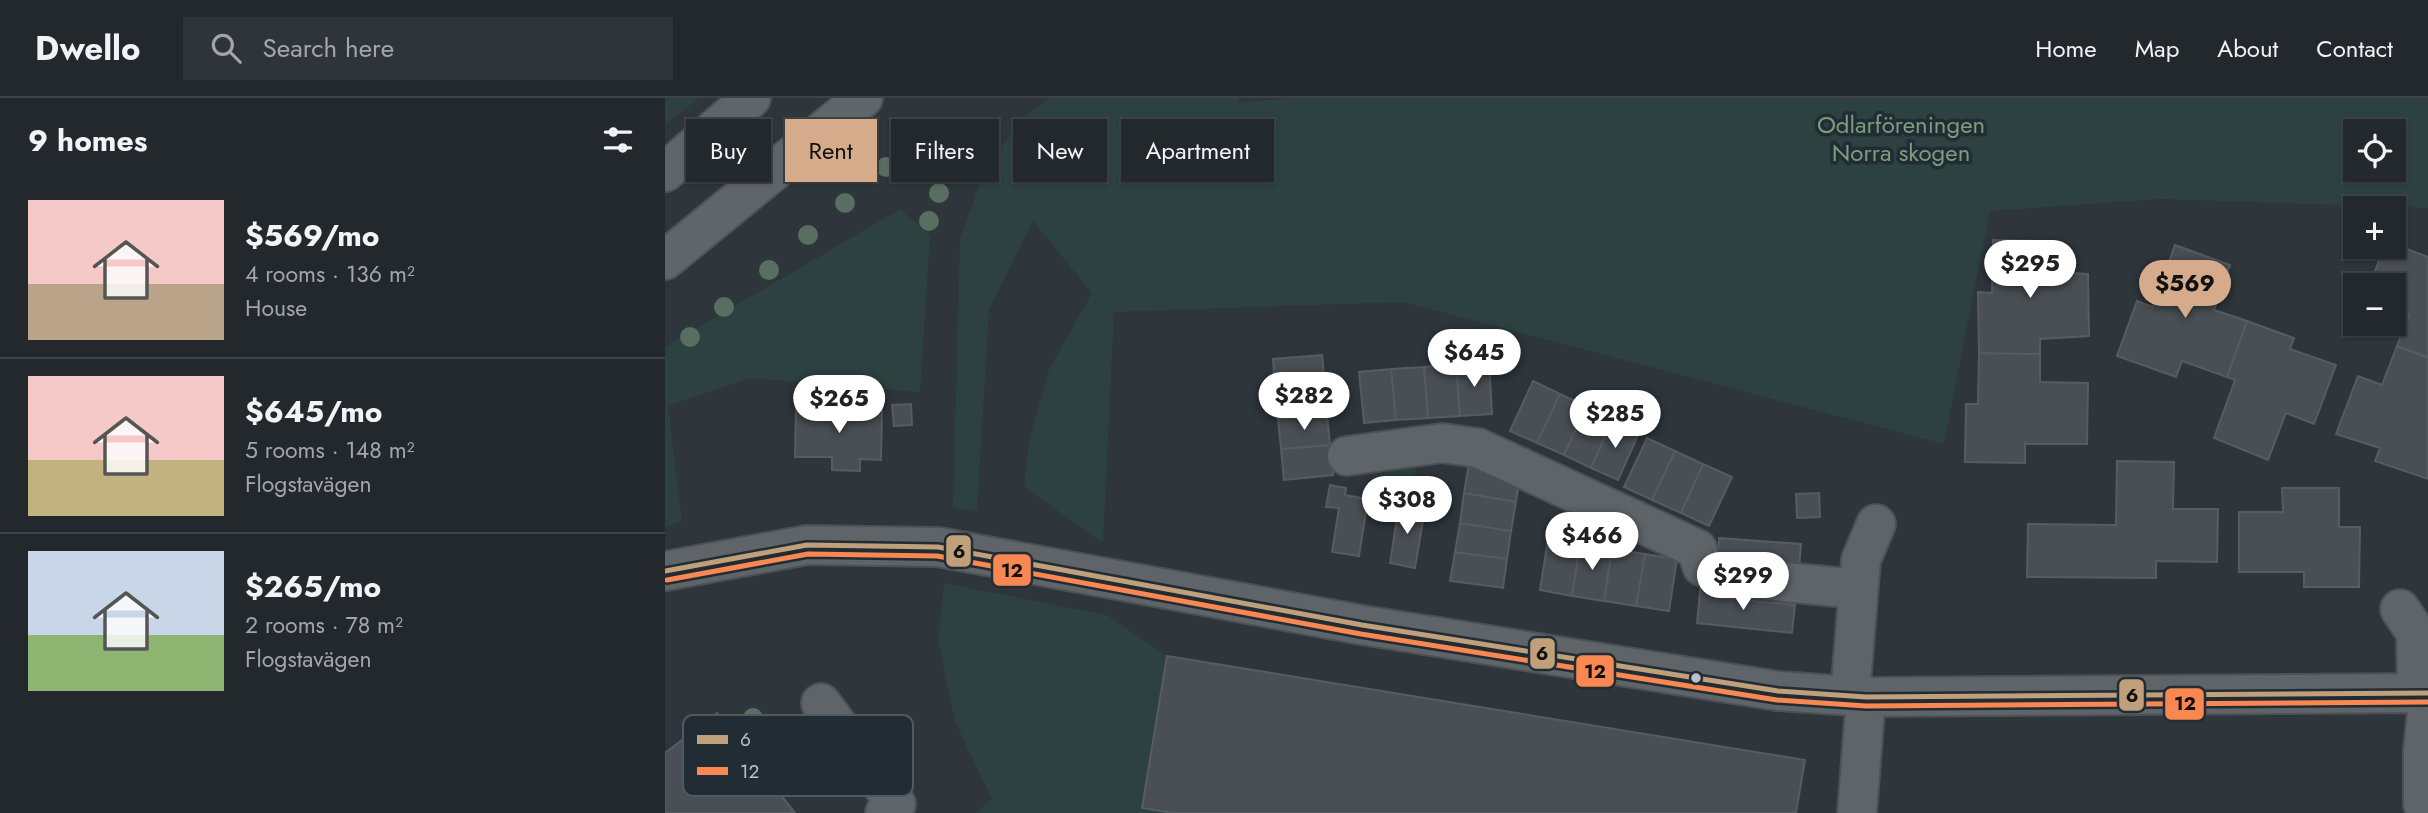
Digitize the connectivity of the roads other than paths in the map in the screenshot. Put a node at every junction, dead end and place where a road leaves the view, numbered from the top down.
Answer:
1 (751, 98) edge
2 (863, 98) edge
3 (665, 172) edge
4 (665, 260) edge
5 (1347, 456) dead end
6 (1877, 524) dead end
7 (665, 571) edge
8 (1858, 589) junction
9 (2400, 609) dead end
10 (2424, 696) edge
11 (1858, 697) junction
12 (821, 703) dead end
13 (830, 715) edge
14 (891, 796) edge
15 (2423, 804) dead end
16 (885, 813) edge
17 (1857, 813) edge

1 - 3 main road
2 - 4 main road
5 - 8 street
6 - 8 street
7 - 11 street
8 - 11 street
9 - 10 street
10 - 11 street
10 - 15 street
11 - 17 street
12 - 13 street
14 - 16 street

